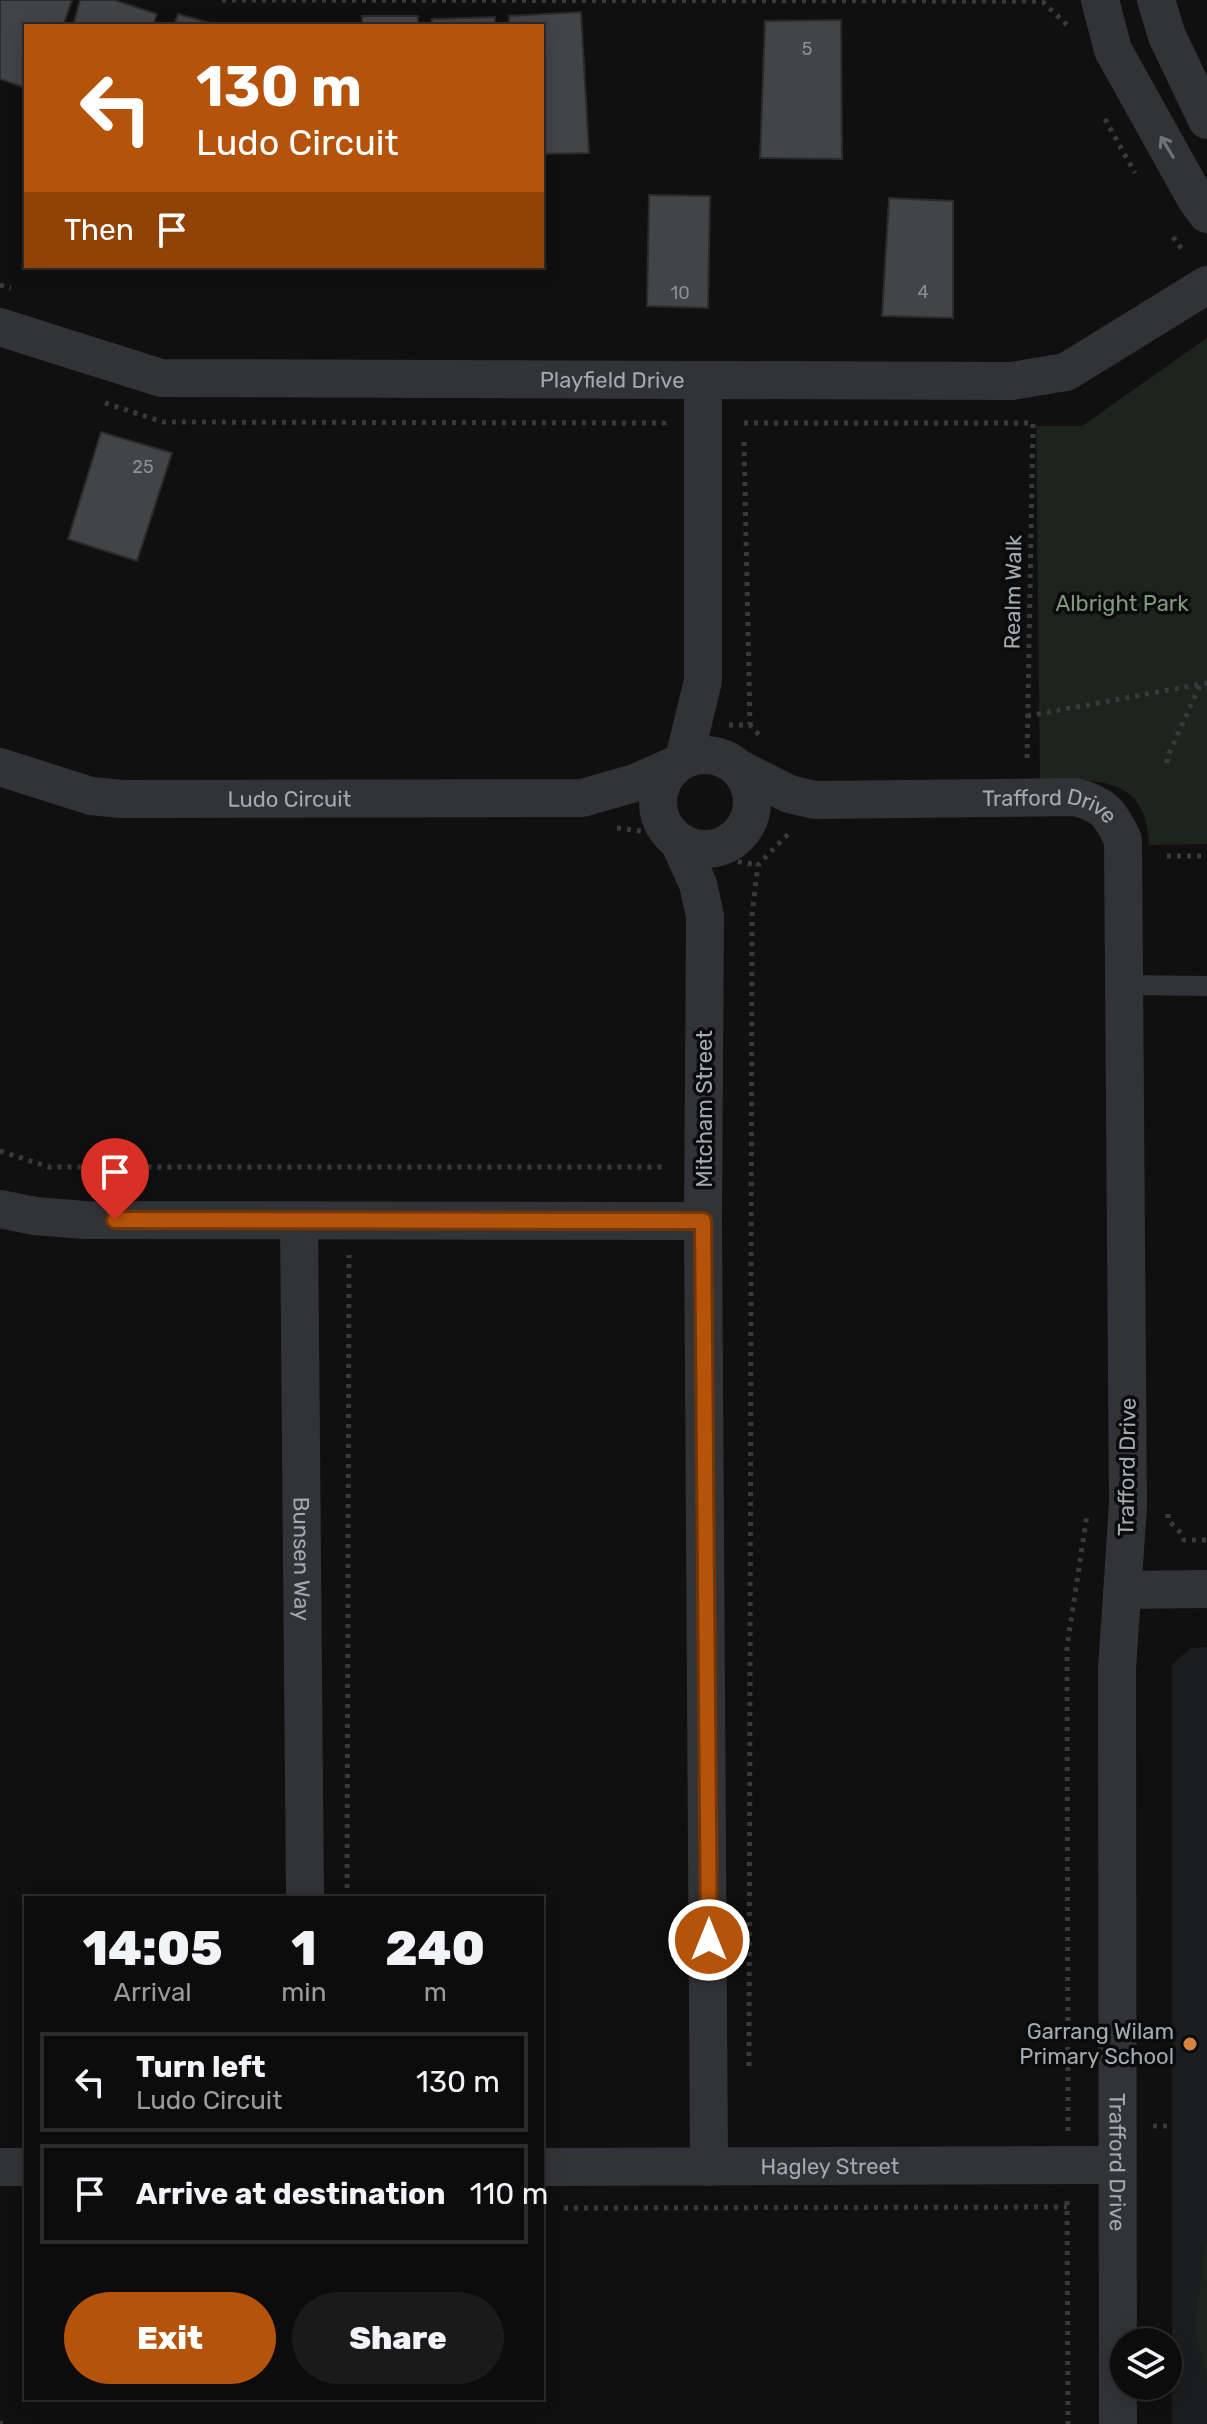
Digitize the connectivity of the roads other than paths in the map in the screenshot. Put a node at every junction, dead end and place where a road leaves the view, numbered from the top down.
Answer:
1 (1100, 0) edge
2 (1156, 0) edge
3 (1207, 120) edge
4 (1207, 214) edge
5 (1199, 274) edge
6 (0, 327) edge
7 (703, 380) junction
8 (703, 681) junction
9 (678, 763) junction
10 (736, 765) junction
11 (0, 767) edge
12 (582, 798) junction
13 (815, 800) junction
14 (741, 832) junction
15 (675, 838) junction
16 (705, 916) junction
17 (1123, 985) junction
18 (1207, 986) edge
19 (0, 1209) edge
20 (299, 1221) junction
21 (703, 1221) junction
22 (1207, 1589) edge
23 (1123, 1590) junction
24 (305, 1896) edge
25 (1117, 2165) junction
26 (0, 2167) edge
27 (24, 2167) edge
28 (544, 2167) edge
29 (709, 2167) junction
30 (1118, 2424) edge

4 -> 1 street
2 - 3 street
5 - 7 street, Playfield Drive
6 - 7 street, Playfield Drive
7 - 8 street
8 - 9 street
8 - 10 street
9 - 10 street
9 - 12 street, Ludo Circuit
9 - 15 street
10 - 13 street
10 - 14 street
11 - 12 street, Ludo Circuit
12 - 15 street, Ludo Circuit
13 - 14 street
13 - 17 street, Trafford Drive
14 - 15 street
14 - 16 street, Mitcham Street
15 - 16 street, Mitcham Street
16 - 21 street, Mitcham Street
17 - 18 lane
17 - 23 street, Trafford Drive
19 - 20 street
20 - 21 street
20 - 24 street, Bunsen Way
21 - 29 street, Mitcham Street
22 - 23 street
23 - 25 street, Trafford Drive
25 - 29 street, Hagley Street
25 - 30 street, Trafford Drive
26 - 27 street
28 - 29 street, Hagley Street

